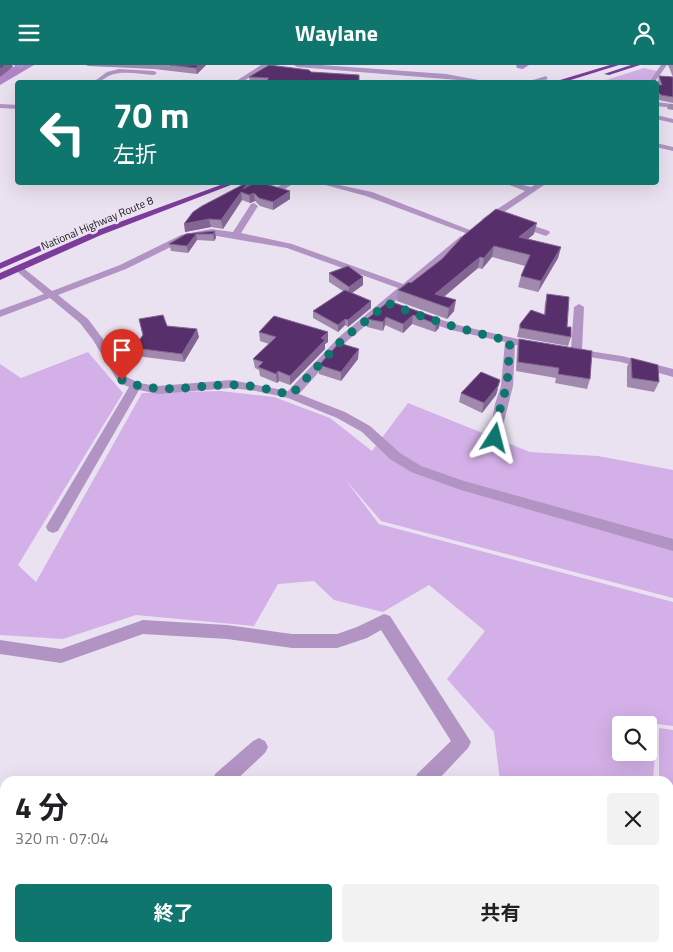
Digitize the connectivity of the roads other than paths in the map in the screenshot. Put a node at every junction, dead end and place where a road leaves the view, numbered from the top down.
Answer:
1 (125, 65) edge
2 (265, 65) edge
3 (297, 65) edge
4 (616, 65) edge
5 (637, 65) edge
6 (666, 65) edge
7 (673, 65) edge
8 (106, 70) dead end
9 (119, 71) junction
10 (154, 73) dead end
11 (411, 74) junction
12 (166, 76) dead end
13 (546, 78) dead end
14 (99, 80) edge
15 (161, 80) edge
16 (241, 80) edge
17 (411, 80) edge
18 (465, 80) edge
19 (538, 80) edge
20 (564, 80) edge
21 (585, 80) edge
22 (654, 80) edge
23 (659, 104) edge
24 (0, 106) edge
25 (672, 106) edge
26 (15, 107) edge
27 (659, 118) edge
28 (673, 121) edge
29 (659, 125) edge
30 (673, 127) edge
31 (659, 146) edge
32 (673, 149) edge
33 (200, 185) edge
34 (226, 185) edge
35 (286, 185) edge
36 (331, 185) edge
37 (516, 185) edge
38 (539, 185) edge
39 (193, 187) dead end
40 (532, 189) junction
41 (276, 191) edge
42 (254, 206) dead end
43 (133, 210) dead end
44 (501, 218) junction
45 (471, 232) junction
46 (546, 233) dead end
47 (236, 235) junction
48 (0, 266) edge
49 (19, 269) junction
50 (0, 277) edge
51 (406, 288) junction
52 (51, 295) junction
53 (579, 307) dead end
54 (410, 312) edge
55 (0, 314) edge
56 (510, 341) junction
57 (543, 347) edge
58 (560, 350) edge
59 (576, 352) junction
60 (673, 373) edge
61 (136, 386) junction
62 (291, 395) junction
63 (495, 438) dead end
64 (53, 527) dead end
65 (673, 545) edge
66 (0, 647) edge
67 (260, 747) dead end
68 (228, 776) edge
69 (429, 776) edge

1 - 9 street
2 - 16 street
3 - 11 street
4 - 20 highway
5 - 21 highway
6 - 7 street
6 - 22 street
8 - 9 street
9 - 10 street
9 - 14 street
11 - 17 street
11 - 18 street
12 - 15 street
13 - 19 street
23 - 25 street
24 - 26 street
27 - 28 street
29 - 30 street
31 - 32 street
33 - 39 highway
34 - 49 highway, National Highway Route 8
35 - 41 street
36 - 45 street
37 - 40 street
38 - 40 street
40 - 44 street
42 - 47 street
43 - 48 highway, National Highway Route 8
44 - 45 street
44 - 46 street
45 - 51 street
47 - 51 street
47 - 52 street
49 - 50 highway, National Highway Route 8
49 - 52 street
51 - 62 street
52 - 55 street
52 - 61 street
53 - 59 street
54 - 56 street
56 - 57 street
56 - 63 street
58 - 59 street
59 - 60 street
61 - 62 street
61 - 64 street
62 - 65 street
66 - 69 street
67 - 68 street

